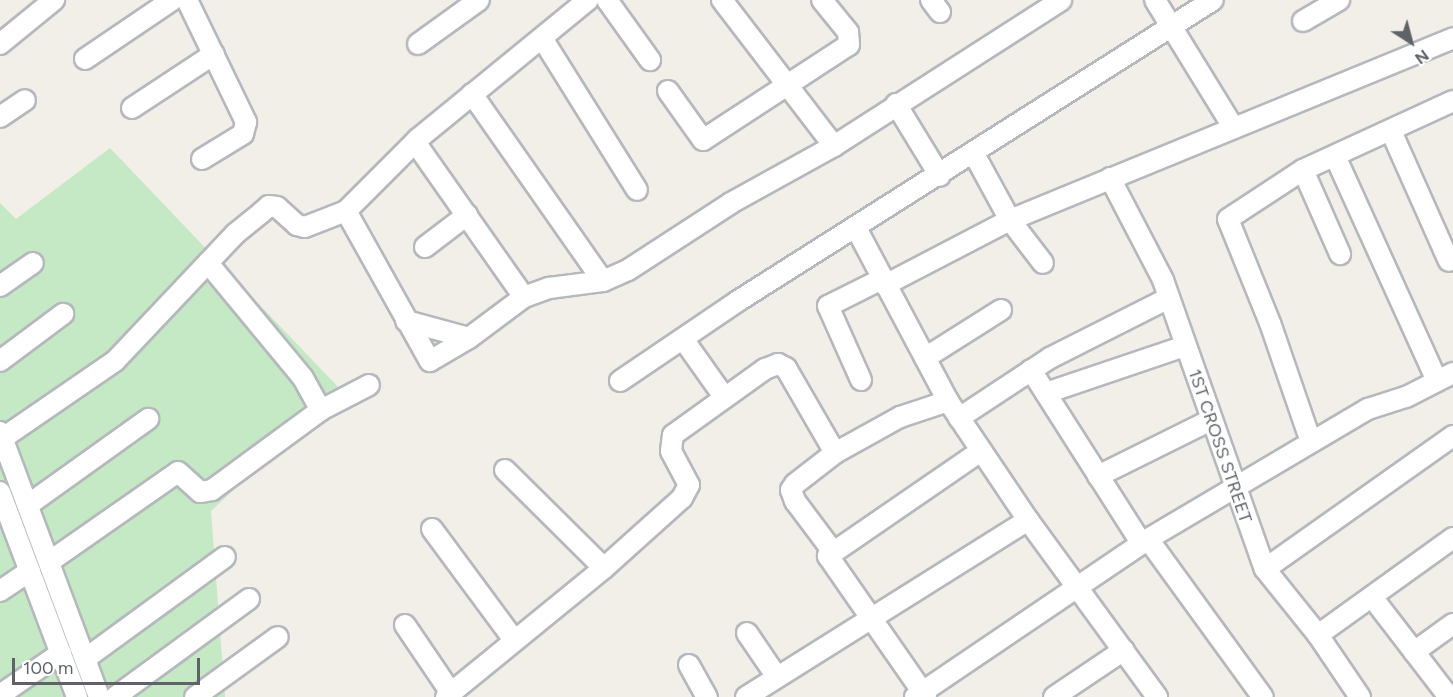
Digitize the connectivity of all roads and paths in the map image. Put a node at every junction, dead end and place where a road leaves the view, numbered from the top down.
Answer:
1 (54, 0) edge
2 (172, 0) edge
3 (187, 0) edge
4 (479, 0) edge
5 (588, 0) edge
6 (607, 0) edge
7 (722, 0) edge
8 (822, 0) edge
9 (1061, 0) edge
10 (1155, 0) edge
11 (1213, 0) edge
12 (1339, 0) edge
13 (1302, 21) dead end
14 (1172, 27) junction
15 (542, 38) junction
16 (1453, 38) edge
17 (0, 44) edge
18 (418, 44) dead end
19 (214, 54) junction
20 (85, 59) dead end
21 (650, 60) dead end
22 (787, 83) junction
23 (668, 91) dead end
24 (472, 94) junction
25 (25, 100) dead end
26 (1453, 101) edge
27 (896, 104) junction
28 (132, 108) dead end
29 (0, 117) edge
30 (1233, 127) junction
31 (1391, 131) junction
32 (415, 142) junction
33 (834, 146) junction
34 (974, 154) junction
35 (1335, 156) junction
36 (202, 159) dead end
37 (1303, 170) junction
38 (940, 176) junction
39 (1110, 178) junction
40 (637, 190) dead end
41 (346, 211) junction
42 (467, 215) junction
43 (1010, 220) junction
44 (856, 228) junction
45 (425, 247) dead end
46 (1340, 254) dead end
47 (1449, 261) dead end
48 (208, 262) junction
49 (33, 263) dead end
50 (1044, 263) dead end
51 (603, 281) junction
52 (884, 282) junction
53 (0, 286) edge
54 (524, 297) junction
55 (1169, 298) junction
56 (1001, 310) dead end
57 (63, 314) dead end
58 (406, 321) junction
59 (469, 338) junction
60 (683, 339) junction
61 (1185, 346) junction
62 (925, 358) junction
63 (0, 361) edge
64 (1031, 370) junction
65 (1445, 377) edge
66 (861, 380) dead end
67 (620, 381) dead end
68 (369, 385) dead end
69 (1046, 393) junction
70 (725, 398) junction
71 (948, 401) junction
72 (321, 410) junction
73 (959, 418) junction
74 (148, 419) dead end
75 (1211, 420) junction
76 (1, 436) edge
77 (1453, 436) edge
78 (1311, 442) junction
79 (981, 451) junction
80 (835, 453) junction
81 (505, 470) dead end
82 (1098, 476) junction
83 (1234, 488) junction
84 (0, 492) edge
85 (28, 505) junction
86 (4, 518) edge
87 (1028, 520) junction
88 (432, 530) dead end
89 (1453, 538) edge
90 (41, 540) junction
91 (1145, 542) junction
92 (834, 553) junction
93 (225, 557) dead end
94 (27, 562) junction
95 (49, 562) junction
96 (604, 568) junction
97 (1265, 569) junction
98 (1078, 588) junction
99 (0, 591) edge
100 (1372, 597) junction
101 (249, 599) dead end
102 (869, 620) junction
103 (1453, 624) edge
104 (405, 625) dead end
105 (747, 633) dead end
106 (1318, 635) junction
107 (278, 637) dead end
108 (514, 640) junction
109 (1124, 650) junction
110 (1414, 652) junction
111 (61, 653) junction
112 (85, 659) junction
113 (688, 665) dead end
114 (777, 677) junction
115 (0, 695) edge
116 (449, 695) edge
117 (921, 696) edge
118 (78, 697) edge
119 (99, 697) edge
120 (115, 697) edge
121 (195, 697) edge
122 (708, 697) edge
123 (746, 697) edge
124 (1054, 697) edge
125 (1157, 697) edge
126 (1263, 697) edge
127 (1360, 697) edge
128 (1449, 697) edge

1 - 17 street
2 - 20 street
3 - 19 street
4 - 18 street
5 - 15 street
6 - 21 street
7 - 22 street
8 - 22 street
9 - 27 street
10 - 14 street
11 - 14 street
12 - 13 street
14 - 30 street
14 - 34 street
15 - 24 street
15 - 40 street
16 - 30 street
19 - 28 street
19 - 36 street
22 - 23 street
22 - 33 street
24 - 32 street
24 - 51 street
25 - 29 street
26 - 31 street
27 - 33 street
27 - 38 street
30 - 39 street
31 - 35 street
31 - 47 street
32 - 41 street
32 - 42 street
33 - 51 street
34 - 38 street
34 - 43 street
35 - 37 street
35 - 65 street
37 - 46 street
37 - 78 street
38 - 44 street
39 - 43 street
39 - 55 street, 1ST CROSS STREET
41 - 48 street
41 - 58 street
42 - 45 street
42 - 54 street
43 - 50 street
43 - 52 street
44 - 52 street
44 - 60 street
48 - 72 street
48 - 76 street
49 - 53 street
51 - 54 street
52 - 62 street
52 - 66 street
54 - 59 street
55 - 61 street, 1ST CROSS STREET
55 - 64 street
56 - 62 street
57 - 63 street
58 - 59 street
58 - 59 street
60 - 67 street
60 - 70 street
61 - 69 street
61 - 75 street, 1ST CROSS STREET
62 - 71 street
64 - 69 street
64 - 73 street
65 - 78 street
68 - 72 street
69 - 82 street
70 - 80 street
70 - 96 street
71 - 73 street
71 - 80 street
72 - 95 street
73 - 79 street
74 - 85 street
75 - 82 street
75 - 83 street, 1ST CROSS STREET
76 - 85 street
77 - 97 street
78 - 83 street
79 - 87 street
79 - 92 street
80 - 92 street
81 - 96 street
82 - 91 street
83 - 91 street
83 - 97 street, 1ST CROSS STREET
84 - 86 street
85 - 90 street
86 - 94 street
87 - 98 street
87 - 102 street
88 - 108 street
89 - 100 street
90 - 94 street
90 - 95 street
91 - 98 street
91 - 126 street
92 - 102 street
93 - 112 street
94 - 99 street
94 - 111 street
95 - 112 street
96 - 108 street
97 - 106 street, 1ST CROSS STREET
98 - 109 street
98 - 117 street
100 - 106 street
100 - 110 street
101 - 120 street
102 - 114 street
102 - 117 street
103 - 110 street
104 - 116 street
105 - 114 street
106 - 127 street, 1ST CROSS STREET
107 - 121 street
108 - 116 street
109 - 124 street
109 - 125 street
110 - 128 street
111 - 115 street
111 - 118 street
112 - 119 street
113 - 122 street
114 - 123 street

